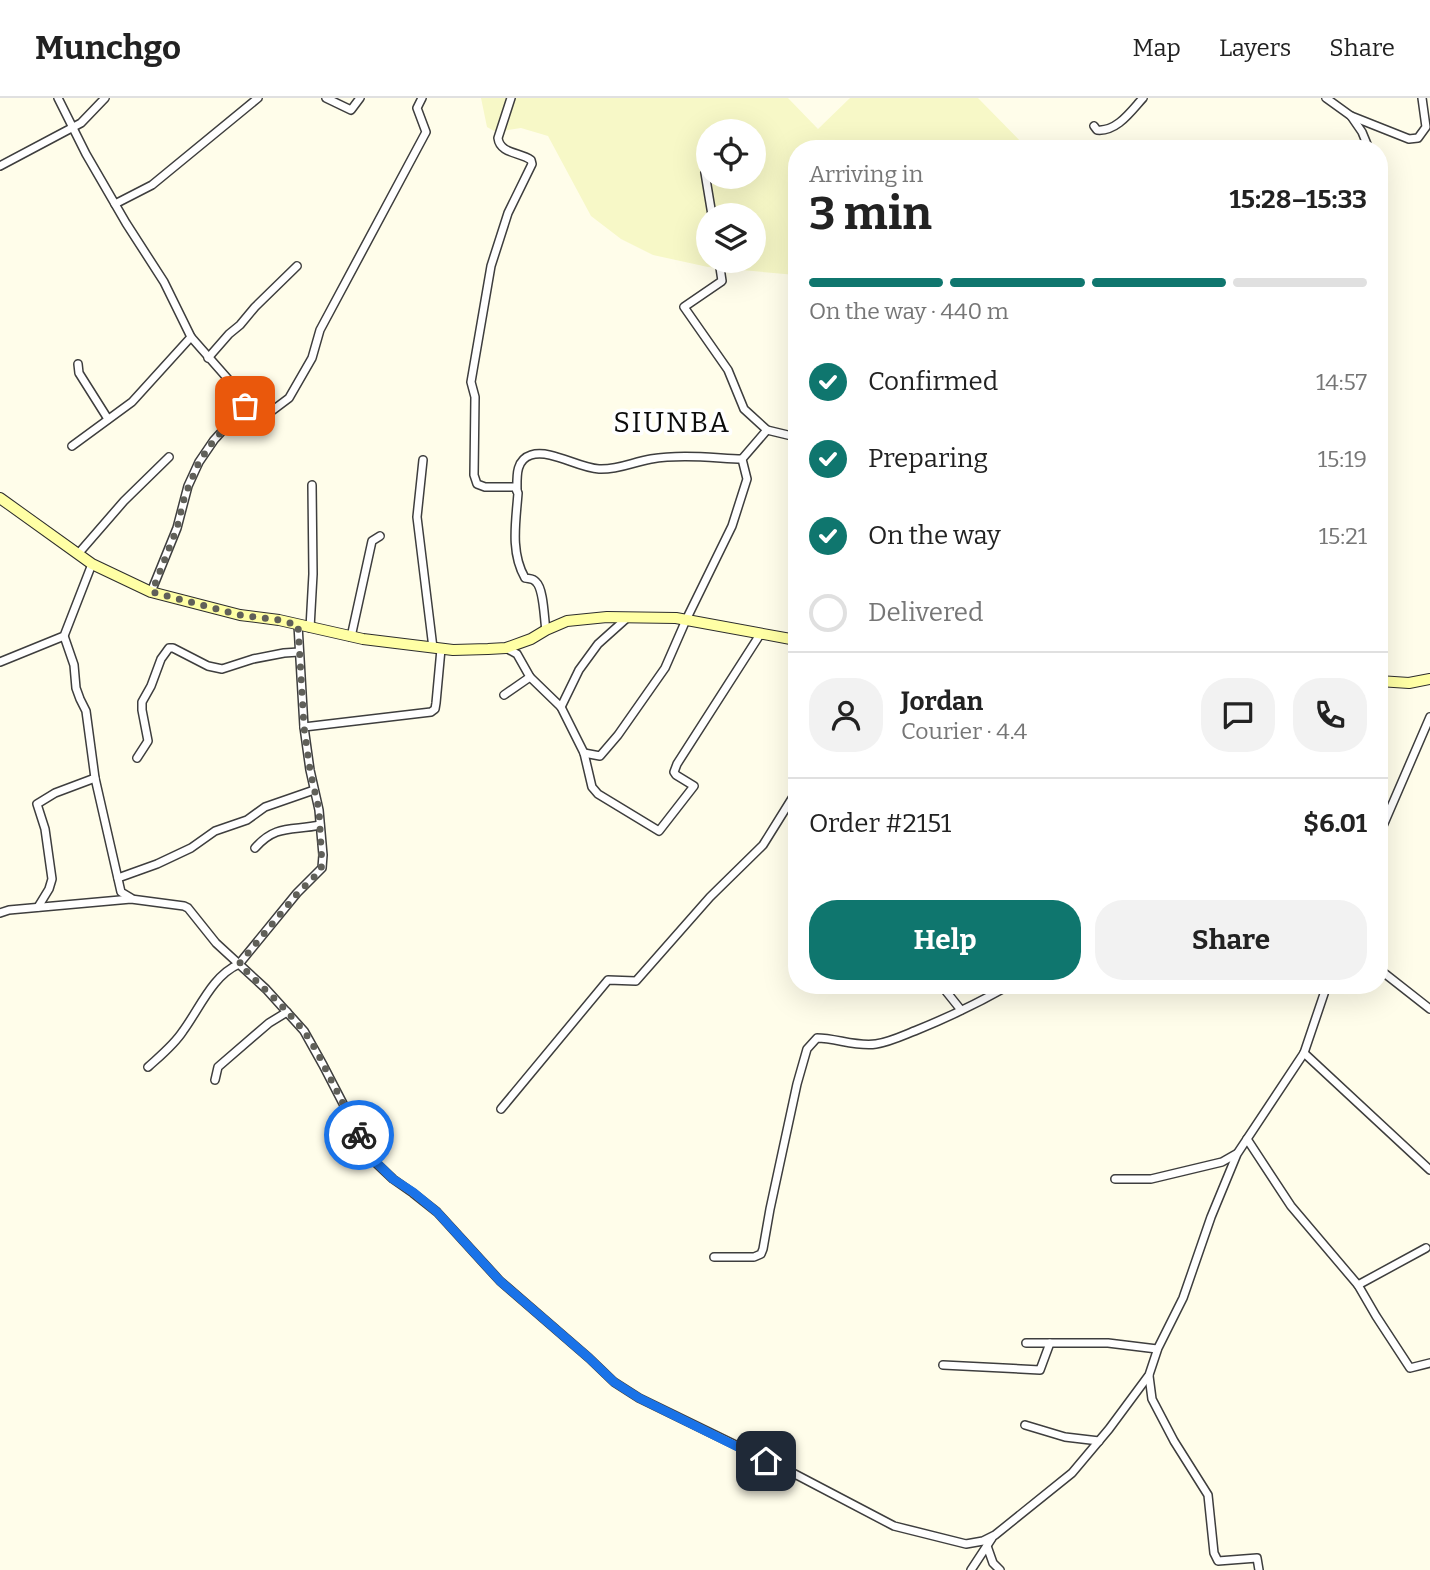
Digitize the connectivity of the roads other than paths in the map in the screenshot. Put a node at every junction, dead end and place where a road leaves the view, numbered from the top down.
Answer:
1 (58, 98) edge
2 (105, 98) edge
3 (258, 98) edge
4 (326, 98) edge
5 (360, 98) edge
6 (422, 98) edge
7 (512, 98) edge
8 (1143, 98) edge
9 (1326, 98) edge
10 (1422, 98) edge
11 (1351, 117) junction
12 (1094, 126) dead end
13 (72, 127) junction
14 (1428, 127) edge
15 (1365, 140) edge
16 (0, 166) edge
17 (115, 204) junction
18 (297, 266) dead end
19 (721, 273) edge
20 (191, 337) junction
21 (208, 358) junction
22 (78, 363) dead end
23 (246, 405) junction
24 (108, 419) junction
25 (767, 430) junction
26 (788, 435) edge
27 (72, 446) dead end
28 (169, 457) dead end
29 (423, 460) dead end
30 (742, 460) junction
31 (312, 485) dead end
32 (517, 491) junction
33 (0, 498) edge
34 (380, 536) dead end
35 (78, 554) junction
36 (92, 564) junction
37 (152, 592) junction
38 (627, 618) junction
39 (686, 620) junction
40 (298, 625) junction
41 (310, 628) junction
42 (546, 630) junction
43 (761, 633) junction
44 (64, 636) junction
45 (351, 637) junction
46 (788, 638) edge
47 (506, 648) junction
48 (437, 649) junction
49 (299, 652) junction
50 (0, 662) edge
51 (530, 677) junction
52 (1430, 679) edge
53 (1388, 682) edge
54 (504, 695) dead end
55 (561, 707) junction
56 (1430, 717) edge
57 (304, 727) junction
58 (584, 753) junction
59 (136, 758) dead end
60 (95, 778) junction
61 (314, 790) junction
62 (788, 805) edge
63 (1390, 810) joint
64 (1388, 815) edge
65 (320, 825) junction
66 (255, 848) dead end
67 (118, 878) junction
68 (131, 899) junction
69 (38, 907) junction
70 (0, 913) edge
71 (239, 964) junction
72 (1388, 976) edge
73 (948, 994) edge
74 (992, 994) edge
75 (1324, 994) edge
76 (1430, 1009) edge
77 (961, 1010) junction
78 (287, 1012) junction
79 (1304, 1053) junction
80 (148, 1067) dead end
81 (215, 1080) dead end
82 (501, 1109) dead end
83 (1247, 1139) junction
84 (1237, 1154) junction
85 (1430, 1170) edge
86 (1115, 1179) dead end
87 (1426, 1248) dead end
88 (714, 1258) dead end
89 (1358, 1285) junction
90 (1026, 1343) dead end
91 (1050, 1343) junction
92 (1157, 1349) junction
93 (1430, 1363) edge
94 (943, 1365) dead end
95 (1149, 1375) junction
96 (1026, 1425) dead end
97 (1099, 1441) junction
98 (995, 1535) junction
99 (987, 1546) junction
100 (971, 1570) edge
101 (1000, 1570) edge
102 (1259, 1570) edge

1 - 13 street
2 - 13 street
3 - 17 street
4 - 5 street
6 - 23 street
7 - 32 street
8 - 12 street
9 - 11 street
10 - 14 street
11 - 14 street
11 - 15 street
13 - 16 street
13 - 17 street
17 - 20 street
18 - 21 street
19 - 25 street
20 - 21 street
20 - 24 street
21 - 23 street
22 - 24 street
23 - 37 street
24 - 27 street
25 - 26 street
25 - 30 street
28 - 35 street
29 - 48 street
30 - 32 street
30 - 39 street
31 - 41 street
32 - 42 street
33 - 35 street
34 - 45 street
35 - 36 street
36 - 37 street
36 - 44 street
37 - 40 street
38 - 39 street
38 - 42 street
38 - 55 street
39 - 43 street
39 - 58 street
40 - 41 street
40 - 49 street
41 - 45 street
42 - 47 street
43 - 46 street
43 - 58 street
44 - 50 street
44 - 60 street
45 - 48 street
47 - 48 street
47 - 51 street
48 - 57 street
49 - 57 street
49 - 59 street
51 - 54 street
51 - 55 street
52 - 53 street
55 - 58 street
56 - 63 street
57 - 61 street
60 - 67 street
60 - 69 street
61 - 65 street
61 - 67 street
62 - 82 street
63 - 64 street
65 - 66 street
65 - 71 street
67 - 68 street
68 - 69 street
68 - 71 street
69 - 70 street
71 - 78 street
71 - 80 street
72 - 76 street
73 - 77 street
74 - 77 street
75 - 79 street
77 - 88 street
78 - 81 street
78 - 98 street
79 - 83 street
79 - 85 street
83 - 84 street
83 - 89 street
84 - 86 street
84 - 92 street
87 - 89 street
89 - 93 street
90 - 91 street
91 - 92 street
91 - 94 street
92 - 95 street
95 - 97 street
95 - 102 street
96 - 97 street
97 - 98 street
98 - 99 street
99 - 100 street
99 - 101 street

